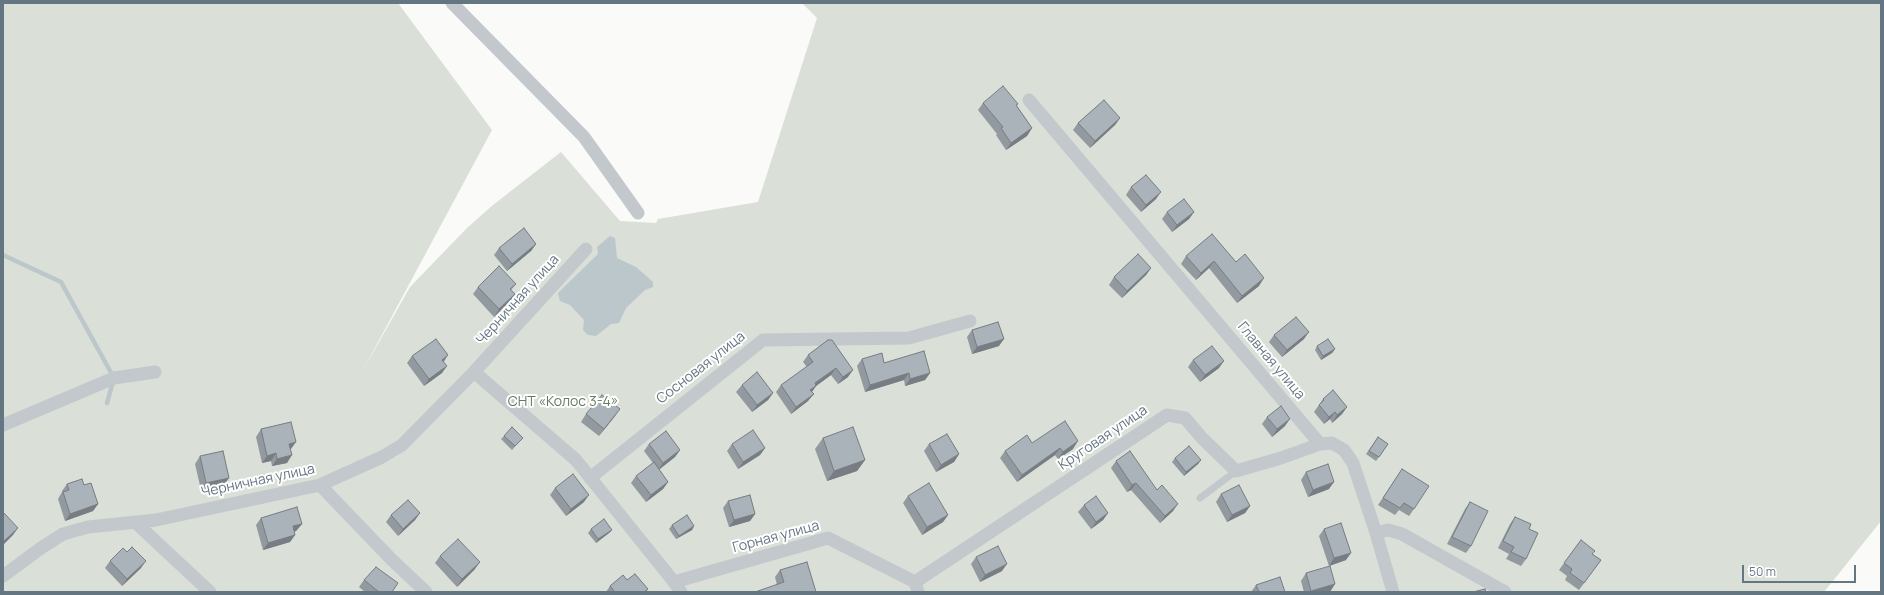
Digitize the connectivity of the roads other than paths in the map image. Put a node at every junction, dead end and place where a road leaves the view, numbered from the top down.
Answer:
1 (452, 3) edge
2 (1029, 100) dead end
3 (638, 213) dead end
4 (586, 250) dead end
5 (970, 321) dead end
6 (155, 372) dead end
7 (474, 372) junction
8 (3, 425) edge
9 (1320, 444) junction
10 (1236, 471) junction
11 (590, 478) junction
12 (320, 485) junction
13 (1200, 498) dead end
14 (136, 523) junction
15 (1376, 533) junction
16 (3, 576) edge
17 (677, 587) edge
18 (916, 587) edge
19 (210, 592) edge
20 (426, 592) edge
21 (1393, 592) edge
22 (1505, 592) edge

1 - 3 street
2 - 9 street, Главная улица
4 - 7 street, Черничная улица
5 - 11 street, Сосновая улица
6 - 8 street
7 - 11 street
7 - 12 street, Черничная улица
9 - 10 street
9 - 15 street
10 - 13 lane
10 - 18 street, Круговая улица
11 - 17 street
12 - 14 street, Черничная улица
12 - 20 street
14 - 16 street, Черничная улица
14 - 19 street
15 - 21 street
15 - 22 street
17 - 18 street, Горная улица

